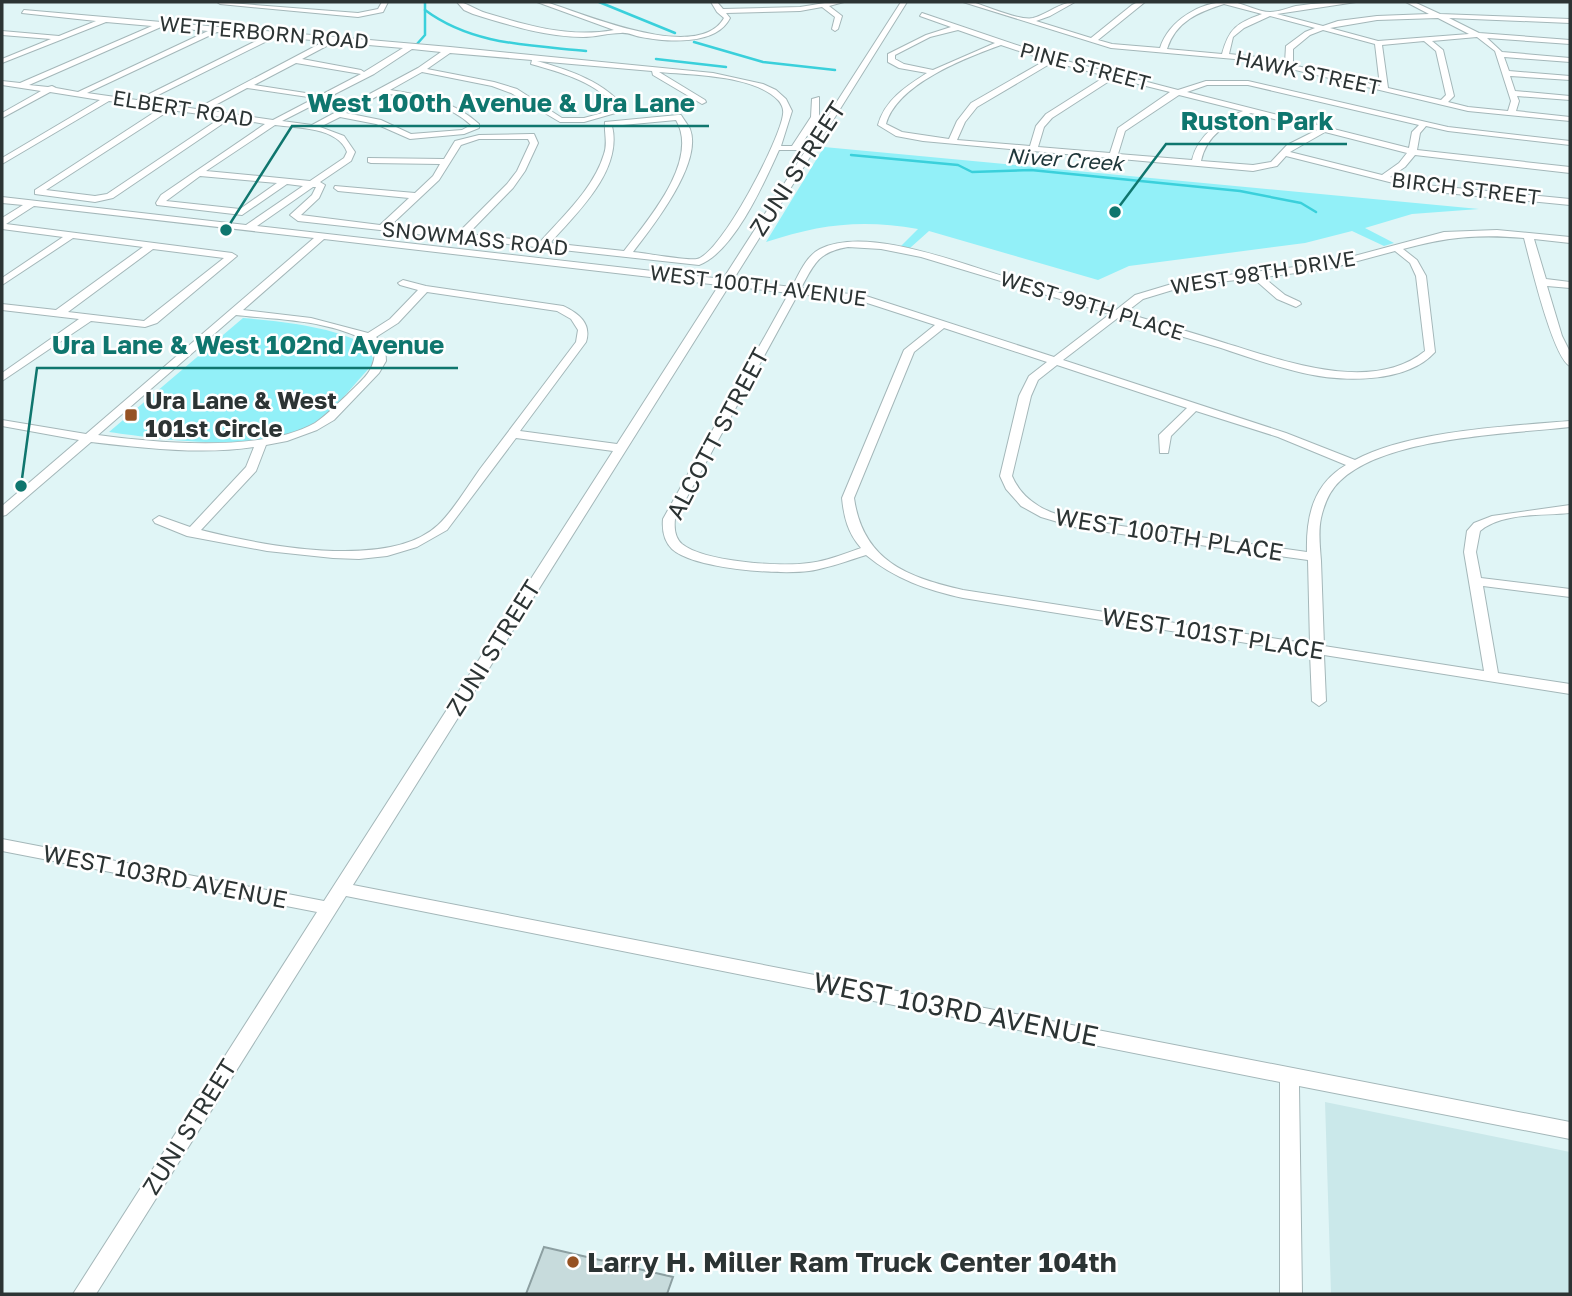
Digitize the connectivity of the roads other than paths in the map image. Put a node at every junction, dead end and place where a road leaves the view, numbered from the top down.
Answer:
1 (220, 2) edge
2 (279, 2) edge
3 (385, 2) edge
4 (460, 2) edge
5 (540, 2) edge
6 (714, 2) edge
7 (841, 2) edge
8 (904, 2) edge
9 (966, 2) edge
10 (1049, 2) edge
11 (1142, 2) edge
12 (1224, 2) edge
13 (1353, 2) edge
14 (1409, 2) edge
15 (1068, 4) edge
16 (825, 6) junction
17 (268, 8) junction
18 (719, 11) junction
19 (24, 12) dead end
20 (922, 15) dead end
21 (1271, 15) junction
22 (1437, 15) junction
23 (105, 19) junction
24 (1030, 21) junction
25 (1570, 21) edge
26 (161, 24) junction
27 (959, 27) junction
28 (1323, 27) junction
29 (217, 29) junction
30 (835, 29) dead end
31 (619, 31) junction
32 (714, 31) junction
33 (2, 33) edge
34 (724, 33) dead end
35 (275, 34) junction
36 (1475, 34) junction
37 (1423, 37) junction
38 (61, 38) junction
39 (335, 39) junction
40 (1090, 41) junction
41 (1570, 41) edge
42 (1000, 43) junction
43 (1378, 43) junction
44 (412, 46) junction
45 (450, 49) junction
46 (1163, 51) junction
47 (505, 54) junction
48 (1500, 54) junction
49 (1225, 56) junction
50 (4, 58) edge
51 (582, 60) junction
52 (1052, 60) junction
53 (1570, 60) edge
54 (298, 61) junction
55 (1289, 65) junction
56 (656, 68) junction
57 (421, 70) junction
58 (361, 72) dead end
59 (1506, 73) junction
60 (935, 74) junction
61 (1113, 75) junction
62 (576, 77) junction
63 (1570, 78) edge
64 (2, 83) edge
65 (22, 85) junction
66 (246, 86) junction
67 (52, 88) junction
68 (1384, 89) junction
69 (382, 91) junction
70 (1179, 92) junction
71 (81, 93) junction
72 (1513, 93) junction
73 (312, 96) dead end
74 (110, 97) junction
75 (1570, 98) edge
76 (816, 99) dead end
77 (139, 102) junction
78 (702, 102) dead end
79 (1442, 103) junction
80 (170, 106) junction
81 (198, 111) junction
82 (1249, 111) junction
83 (338, 114) junction
84 (1511, 114) junction
85 (2, 116) edge
86 (229, 116) junction
87 (1570, 119) edge
88 (272, 122) junction
89 (1424, 124) junction
90 (313, 128) junction
91 (1325, 130) junction
92 (952, 142) junction
93 (1570, 143) edge
94 (776, 148) junction
95 (1033, 149) junction
96 (1414, 152) junction
97 (1285, 153) junction
98 (1113, 156) junction
99 (4, 160) edge
100 (371, 160) dead end
101 (448, 162) junction
102 (1196, 163) junction
103 (1570, 172) edge
104 (199, 173) junction
105 (1382, 178) junction
106 (285, 182) junction
107 (313, 184) junction
108 (338, 188) dead end
109 (295, 194) junction
110 (417, 196) junction
111 (314, 197) junction
112 (2, 200) edge
113 (1570, 202) edge
114 (31, 204) junction
115 (2, 224) edge
116 (248, 228) junction
117 (381, 229) junction
118 (70, 236) junction
119 (1528, 236) junction
120 (321, 237) junction
121 (460, 237) junction
122 (1570, 240) edge
123 (152, 245) junction
124 (541, 246) junction
125 (1398, 249) junction
126 (626, 255) junction
127 (704, 261) joint
128 (811, 261) joint
129 (1255, 275) junction
130 (726, 281) junction
131 (2, 282) edge
132 (402, 282) dead end
133 (1542, 282) junction
134 (1570, 285) edge
135 (425, 289) junction
136 (797, 289) junction
137 (1296, 304) dead end
138 (2, 307) edge
139 (234, 312) junction
140 (58, 314) junction
141 (1114, 314) junction
142 (88, 318) junction
143 (944, 323) junction
144 (1557, 336) junction
145 (369, 337) junction
146 (1570, 338) edge
147 (1056, 359) junction
148 (1570, 363) edge
149 (2, 378) edge
150 (1195, 406) junction
151 (2, 423) edge
152 (1570, 424) edge
153 (514, 434) junction
154 (89, 436) junction
155 (260, 445) junction
156 (620, 448) junction
157 (1164, 451) dead end
158 (1356, 465) junction
159 (1028, 506) joint
160 (1570, 509) edge
161 (2, 512) edge
162 (159, 520) dead end
163 (191, 533) junction
164 (866, 551) junction
165 (1312, 557) junction
166 (1476, 581) junction
167 (1570, 593) edge
168 (1318, 651) junction
169 (1492, 677) junction
170 (1570, 688) edge
171 (1319, 701) dead end
172 (2, 845) edge
173 (341, 888) junction
174 (328, 908) junction
175 (1289, 1074) junction
176 (1570, 1130) edge
177 (84, 1294) edge
178 (1291, 1294) edge

1 - 17 street
2 - 17 street
3 - 17 street
4 - 31 street
5 - 31 street
6 - 18 street
7 - 16 street
8 - 130 street, ZUNI STREET
9 - 24 street, HAWK STREET
10 - 15 street
11 - 40 street
12 - 21 street
12 - 46 street
13 - 21 street
14 - 22 street
15 - 24 street
16 - 18 street
16 - 30 street
18 - 32 street
19 - 23 street, WETTERBORN ROAD
20 - 27 street, PINE STREET
21 - 28 street
21 - 49 street
22 - 25 street
22 - 28 street
22 - 36 street
23 - 26 street, WETTERBORN ROAD
23 - 38 street
24 - 40 street, HAWK STREET
26 - 29 street, WETTERBORN ROAD
26 - 65 street
27 - 42 street, PINE STREET
27 - 60 street
28 - 43 street
28 - 55 street
29 - 35 street, WETTERBORN ROAD
29 - 71 street
31 - 32 street
32 - 34 street
33 - 38 street
35 - 39 street, WETTERBORN ROAD
35 - 77 street
36 - 37 street
36 - 41 street
36 - 48 street
37 - 43 street
37 - 79 street
38 - 50 street
39 - 44 street, WETTERBORN ROAD
39 - 54 street
40 - 46 street, HAWK STREET
42 - 52 street, PINE STREET
42 - 60 street
43 - 68 street
44 - 45 street, WETTERBORN ROAD
44 - 88 street
45 - 47 street, WETTERBORN ROAD
45 - 57 street
46 - 49 street, HAWK STREET
47 - 51 street, WETTERBORN ROAD
47 - 62 street, WETTERBORN ROAD
48 - 53 street
48 - 59 street
49 - 55 street, HAWK STREET
51 - 56 street, WETTERBORN ROAD
51 - 62 street
52 - 61 street, PINE STREET
52 - 92 street
54 - 58 street
54 - 66 street
55 - 68 street, HAWK STREET
56 - 78 street
56 - 94 street, WETTERBORN ROAD
57 - 62 street, WETTERBORN ROAD
57 - 69 street
59 - 63 street
59 - 72 street
60 - 92 street
61 - 70 street, PINE STREET
61 - 95 street
64 - 65 street, ELBERT ROAD
65 - 67 street, ELBERT ROAD
66 - 73 street
66 - 81 street
67 - 71 street, ELBERT ROAD
67 - 85 street
68 - 79 street, HAWK STREET
69 - 83 street
69 - 83 street
70 - 82 street, PINE STREET
70 - 89 street
70 - 98 street
71 - 74 street, ELBERT ROAD
72 - 75 street
72 - 84 street
74 - 77 street, ELBERT ROAD
74 - 99 street
76 - 94 street
77 - 80 street, ELBERT ROAD
79 - 84 street, HAWK STREET
80 - 81 street, ELBERT ROAD
80 - 86 street
81 - 86 street, ELBERT ROAD
82 - 91 street, PINE STREET
82 - 102 street
83 - 90 street
84 - 87 street, HAWK STREET
86 - 88 street, ELBERT ROAD
88 - 90 street, ELBERT ROAD
88 - 104 street
89 - 93 street
89 - 96 street
90 - 107 street, ELBERT ROAD
91 - 96 street, PINE STREET
91 - 97 street
92 - 95 street
94 - 127 street, WETTERBORN ROAD
95 - 98 street
96 - 103 street, PINE STREET
96 - 105 street
97 - 102 street
97 - 105 street, BIRCH STREET
98 - 102 street
100 - 101 street
101 - 110 street
101 - 121 street
104 - 106 street
104 - 106 street
105 - 113 street, BIRCH STREET
106 - 107 street
107 - 109 street, ELBERT ROAD
107 - 111 street
108 - 110 street
109 - 111 street
109 - 116 street, ELBERT ROAD
110 - 117 street
111 - 117 street, SNOWMASS ROAD
112 - 114 street, WEST 100TH AVENUE
114 - 115 street
114 - 116 street, WEST 100TH AVENUE
115 - 118 street
116 - 120 street, WEST 100TH AVENUE
117 - 121 street, SNOWMASS ROAD
118 - 123 street
118 - 131 street
119 - 122 street, WEST 98TH DRIVE
119 - 125 street, WEST 98TH DRIVE
119 - 133 street
120 - 130 street, WEST 100TH AVENUE
120 - 139 street
121 - 124 street, SNOWMASS ROAD
123 - 140 street
123 - 142 street
124 - 126 street, SNOWMASS ROAD
124 - 126 street
125 - 129 street, WEST 98TH DRIVE
125 - 141 street, WEST 99TH PLACE
126 - 127 street, SNOWMASS ROAD
128 - 136 street, ALCOTT STREET
128 - 141 street, WEST 99TH PLACE
129 - 137 street
129 - 141 street, WEST 98TH DRIVE
130 - 136 street, WEST 100TH AVENUE
130 - 156 street, ZUNI STREET
132 - 135 street
133 - 134 street
133 - 144 street
135 - 145 street
135 - 153 street
136 - 143 street, WEST 100TH AVENUE
136 - 164 street, ALCOTT STREET
138 - 140 street
139 - 145 street
139 - 154 street
140 - 142 street
141 - 147 street, WEST 98TH DRIVE
142 - 149 street
143 - 147 street, WEST 100TH AVENUE
143 - 164 street
144 - 146 street
144 - 148 street
145 - 155 street
147 - 150 street, WEST 100TH AVENUE
147 - 159 street, WEST 98TH DRIVE
150 - 157 street
150 - 158 street, WEST 100TH AVENUE
151 - 154 street
152 - 158 street
153 - 156 street
153 - 163 street
154 - 155 street
154 - 161 street
155 - 163 street
156 - 173 street, ZUNI STREET
158 - 165 street
159 - 165 street, WEST 100TH PLACE
160 - 166 street
162 - 163 street
164 - 168 street, WEST 101ST PLACE
165 - 168 street
166 - 167 street
166 - 169 street
168 - 169 street, WEST 101ST PLACE
168 - 171 street
169 - 170 street, WEST 101ST PLACE
172 - 174 street, WEST 103RD AVENUE
173 - 174 street, ZUNI STREET
173 - 175 street, WEST 103RD AVENUE
174 - 177 street, ZUNI STREET
175 - 176 street, WEST 103RD AVENUE
175 - 178 street

